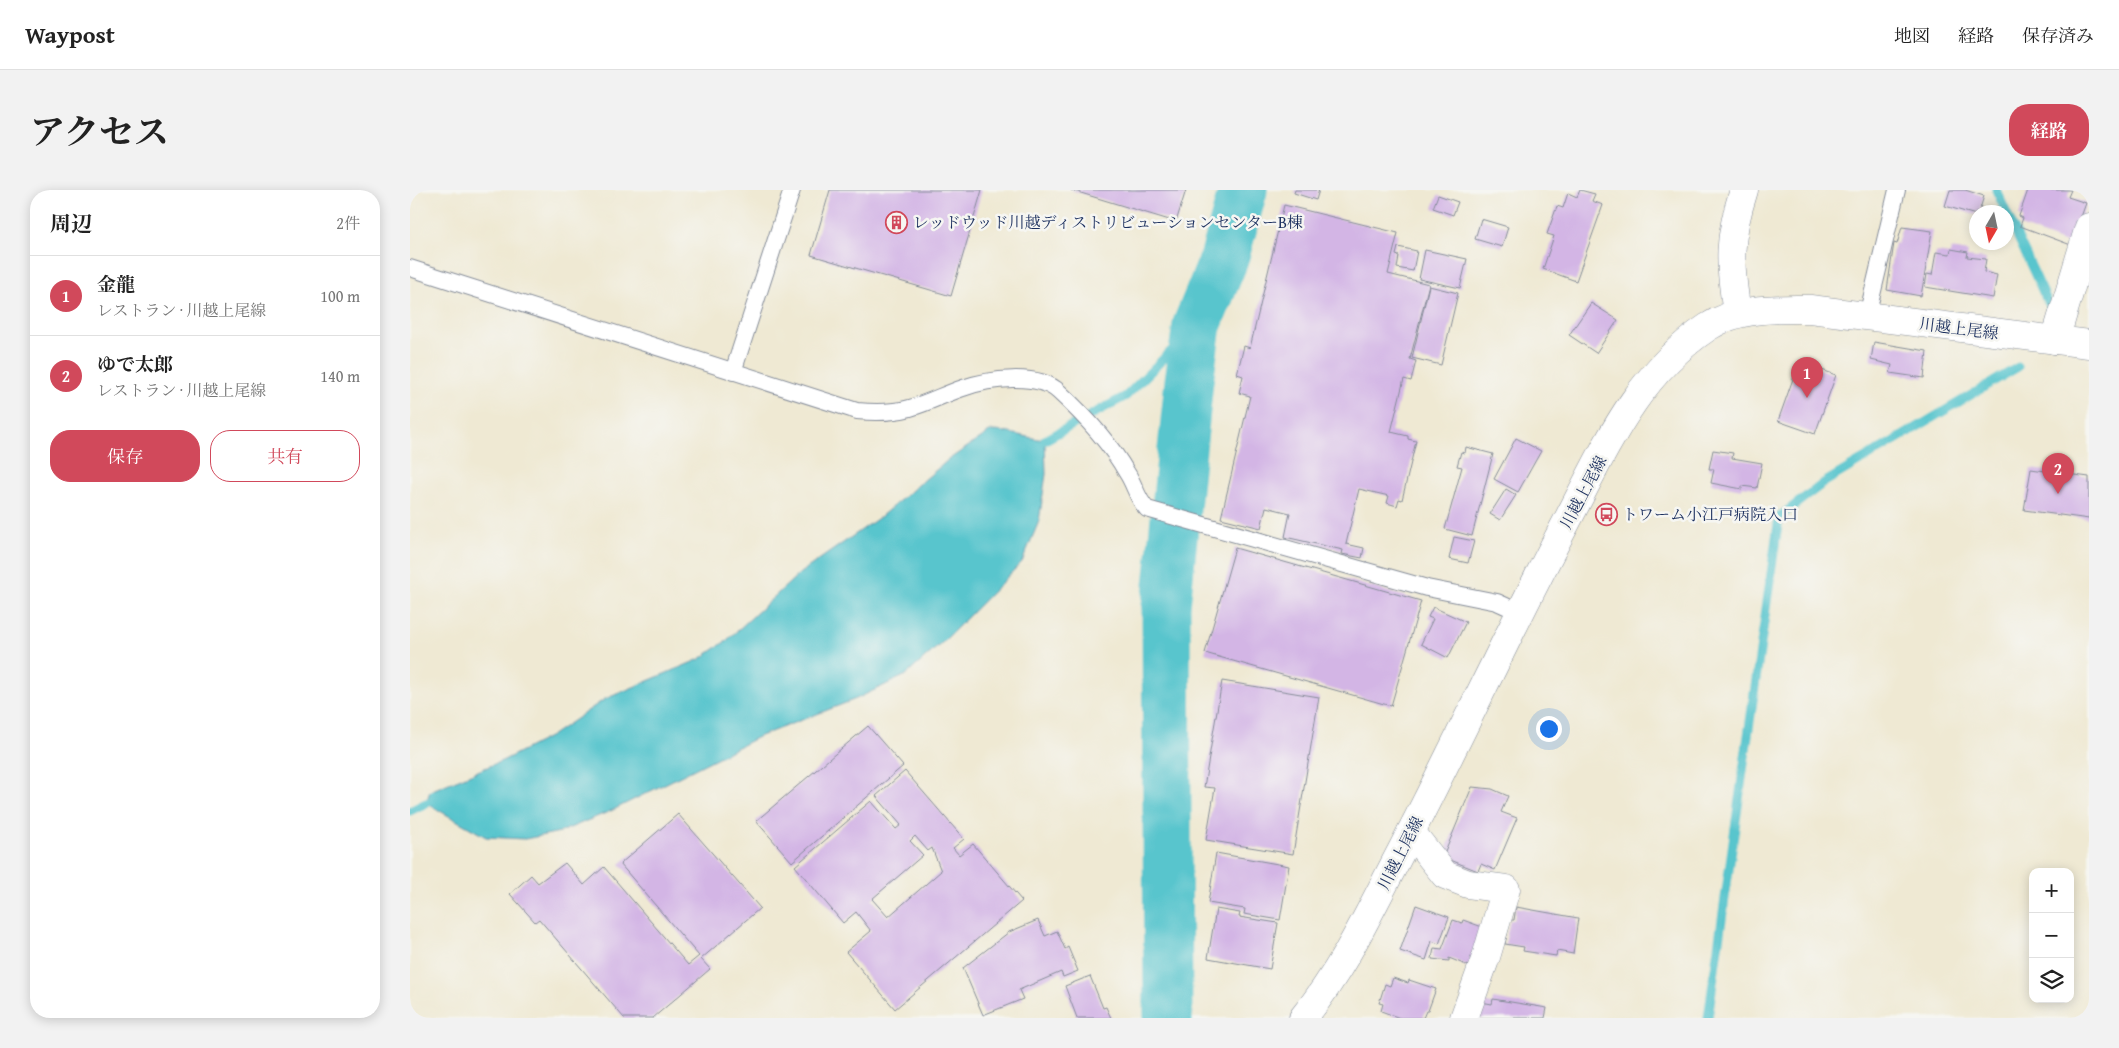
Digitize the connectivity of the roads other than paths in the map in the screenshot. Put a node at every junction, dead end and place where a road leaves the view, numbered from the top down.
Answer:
1 (792, 190) edge
2 (1744, 190) edge
3 (1897, 190) edge
4 (2089, 227) edge
5 (410, 268) edge
6 (1737, 313) junction
7 (1867, 316) junction
8 (2055, 340) junction
9 (2089, 344) edge
10 (733, 372) junction
11 (1519, 612) junction
12 (1411, 832) junction
13 (1304, 1018) edge
14 (1464, 1018) edge

1 - 10 lane
2 - 6 main road
3 - 7 lane
4 - 8 main road
5 - 10 lane
6 - 7 main road, 川越上尾線
6 - 11 main road, 川越上尾線
7 - 8 main road, 川越上尾線
8 - 9 main road, 川越上尾線
10 - 11 lane
11 - 12 main road, 川越上尾線
12 - 13 main road, 川越上尾線
12 - 14 main road

